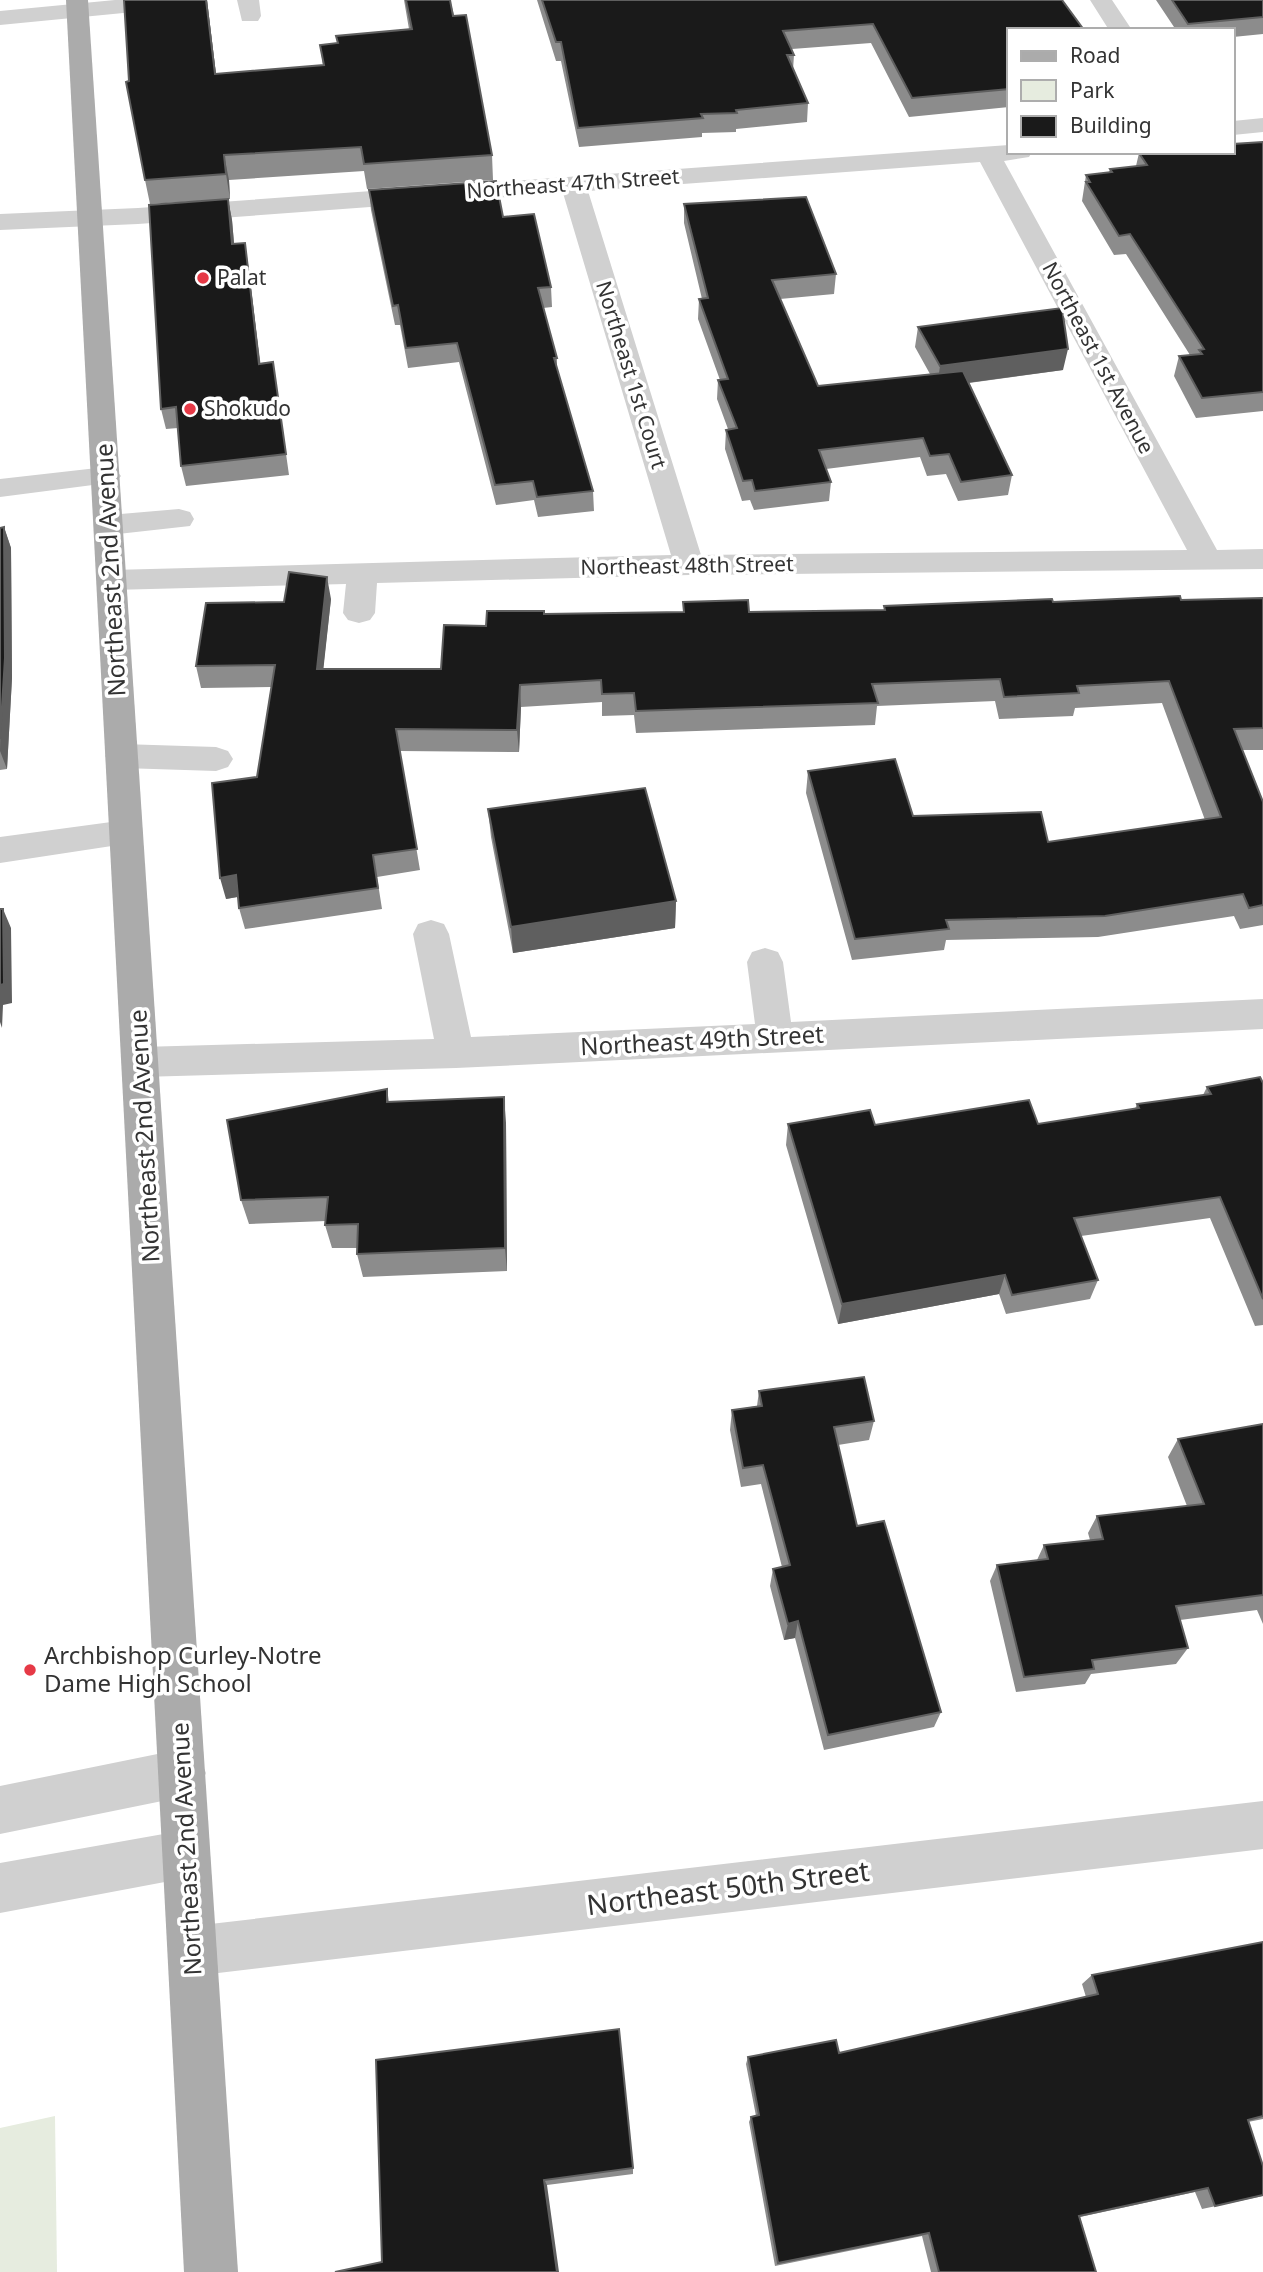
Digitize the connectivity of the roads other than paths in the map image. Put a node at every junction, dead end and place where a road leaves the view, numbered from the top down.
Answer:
1 (185, 0) edge
2 (1101, 0) edge
3 (78, 6) edge
4 (0, 18) edge
5 (1120, 28) edge
6 (1263, 125) edge
7 (1235, 128) edge
8 (1007, 154) edge
9 (989, 156) junction
10 (573, 184) junction
11 (91, 217) junction
12 (0, 222) edge
13 (106, 476) junction
14 (0, 488) edge
15 (179, 519) dead end
16 (109, 525) junction
17 (1263, 559) edge
18 (1208, 560) junction
19 (689, 565) junction
20 (362, 573) junction
21 (112, 580) junction
22 (359, 613) dead end
23 (122, 756) junction
24 (216, 759) dead end
25 (126, 833) junction
26 (0, 850) edge
27 (431, 934) dead end
28 (765, 962) dead end
29 (1263, 1014) edge
30 (775, 1038) junction
31 (456, 1053) junction
32 (141, 1062) junction
33 (182, 1773) junction
34 (0, 1810) edge
35 (1263, 1825) edge
36 (186, 1854) junction
37 (0, 1888) edge
38 (192, 1951) junction
39 (211, 2272) edge

1 - 3 street
2 - 5 street
3 - 4 street
3 - 11 main road, Northeast 2nd Avenue
6 - 7 street
8 - 9 street, Northeast 47th Street
9 - 10 street, Northeast 47th Street
9 - 18 street, Northeast 1st Avenue
10 - 11 street, Northeast 47th Street
10 - 19 street, Northeast 1st Court
11 - 12 street, Northeast 47th Street
11 - 13 main road, Northeast 2nd Avenue
13 - 14 street
13 - 16 main road, Northeast 2nd Avenue
15 - 16 street
16 - 21 main road, Northeast 2nd Avenue
17 - 18 street, Northeast 48th Street
18 - 19 street, Northeast 48th Street
19 - 20 street, Northeast 48th Street
20 - 21 street, Northeast 48th Street
20 - 22 street
21 - 23 main road, Northeast 2nd Avenue
23 - 24 street
23 - 25 main road, Northeast 2nd Avenue
25 - 26 street
25 - 32 main road, Northeast 2nd Avenue
27 - 31 street
28 - 30 street
29 - 30 street, Northeast 49th Street
30 - 31 street, Northeast 49th Street
31 - 32 street, Northeast 49th Street
32 - 33 main road, Northeast 2nd Avenue
33 - 34 street
33 - 36 main road, Northeast 2nd Avenue
35 - 38 street, Northeast 50th Street
36 - 37 street
36 - 38 main road, Northeast 2nd Avenue
38 - 39 main road, Northeast 2nd Avenue

